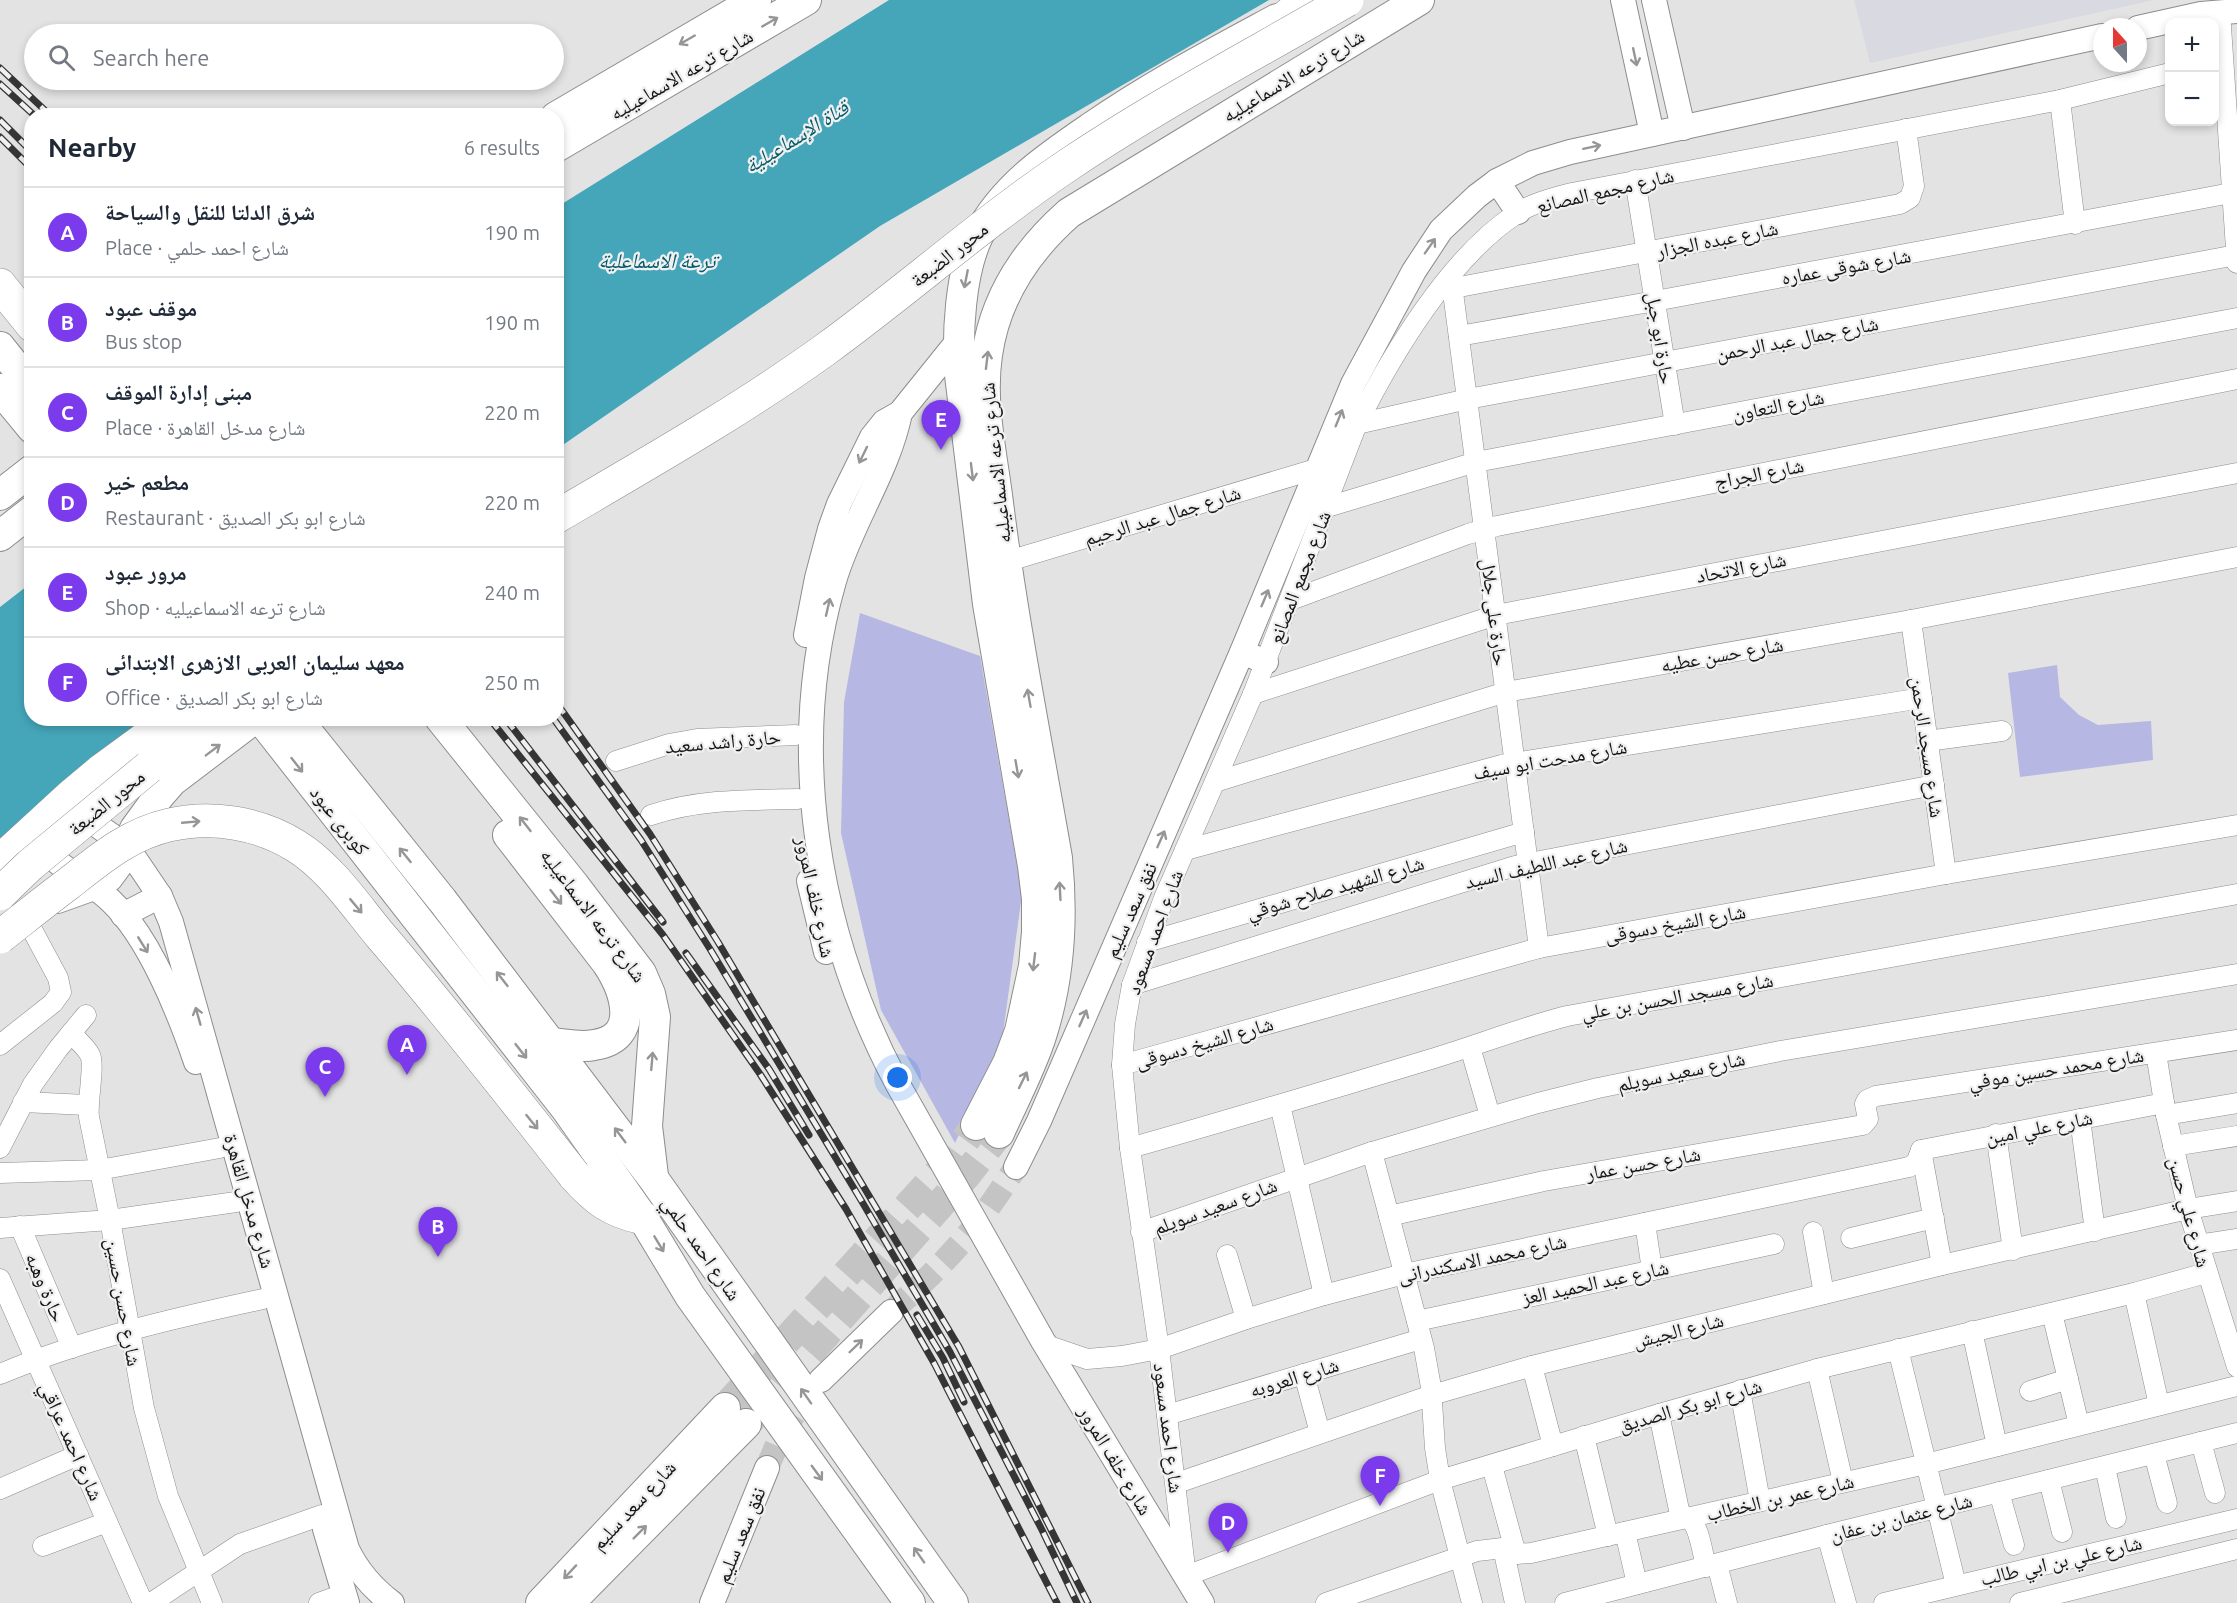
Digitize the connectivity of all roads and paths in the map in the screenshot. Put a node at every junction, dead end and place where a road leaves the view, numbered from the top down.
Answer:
1 (756, 0) edge
2 (806, 0) edge
3 (1347, 0) edge
4 (1419, 0) edge
5 (1623, 0) edge
6 (1654, 0) edge
7 (1305, 4) edge
8 (2229, 11) edge
9 (2147, 26) edge
10 (2093, 38) edge
11 (2225, 60) edge
12 (2165, 74) edge
13 (2060, 100) junction
14 (564, 112) edge
15 (1683, 128) junction
16 (1906, 129) junction
17 (1652, 134) junction
18 (564, 142) edge
19 (1635, 180) junction
20 (1497, 181) junction
21 (2231, 193) junction
22 (1518, 212) junction
23 (2075, 224) junction
24 (1647, 252) junction
25 (2236, 255) edge
26 (2237, 263) edge
27 (1452, 283) junction
28 (0, 285) edge
29 (1655, 301) junction
30 (24, 315) edge
31 (2237, 318) edge
32 (1460, 336) junction
33 (958, 341) junction
34 (0, 347) edge
35 (1665, 362) junction
36 (24, 377) edge
37 (2237, 379) edge
38 (0, 389) edge
39 (1468, 399) junction
40 (900, 413) junction
41 (24, 419) edge
42 (1358, 424) junction
43 (1676, 424) junction
44 (1476, 462) junction
45 (1319, 468) junction
46 (2237, 473) edge
47 (24, 476) edge
48 (564, 489) edge
49 (0, 495) edge
50 (1324, 508) junction
51 (564, 513) edge
52 (24, 517) edge
53 (1484, 529) junction
54 (0, 536) edge
55 (2237, 557) edge
56 (1005, 562) junction
57 (1291, 600) junction
58 (1496, 615) junction
59 (1911, 620) junction
60 (1242, 652) junction
61 (1266, 662) junction
62 (1506, 692) junction
63 (1253, 694) junction
64 (1922, 698) junction
65 (162, 726) edge
66 (197, 726) edge
67 (208, 726) edge
68 (244, 726) edge
69 (267, 726) edge
70 (302, 726) edge
71 (423, 726) edge
72 (446, 726) edge
73 (2002, 731) dead end
74 (796, 735) junction
75 (1928, 741) junction
76 (616, 761) dead end
77 (1515, 763) junction
78 (1215, 782) junction
79 (1934, 785) junction
80 (798, 799) junction
81 (81, 814) junction
82 (651, 815) dead end
83 (2237, 825) edge
84 (1524, 832) junction
85 (43, 847) junction
86 (125, 848) junction
87 (1185, 850) junction
88 (0, 861) edge
89 (1527, 863) junction
90 (1946, 873) junction
91 (0, 884) edge
92 (91, 885) junction
93 (0, 894) edge
94 (2237, 894) edge
95 (160, 896) junction
96 (442, 900) joint
97 (123, 915) junction
98 (420, 922) joint
99 (14, 930) edge
100 (0, 932) edge
101 (1147, 942) junction
102 (0, 947) edge
103 (1539, 948) junction
104 (2237, 974) edge
105 (1132, 985) junction
106 (86, 1015) dead end
107 (71, 1033) junction
108 (2237, 1040) edge
109 (552, 1043) junction
110 (0, 1045) edge
111 (1470, 1047) junction
112 (2156, 1053) junction
113 (1122, 1065) junction
114 (1876, 1096) joint
115 (23, 1102) junction
116 (2237, 1103) edge
117 (87, 1105) junction
118 (1280, 1105) junction
119 (2165, 1109) junction
120 (1490, 1116) junction
121 (2079, 1119) junction
122 (1996, 1134) junction
123 (2237, 1136) edge
124 (2173, 1146) junction
125 (0, 1148) edge
126 (220, 1148) junction
127 (1130, 1148) junction
128 (1372, 1152) junction
129 (1920, 1153) junction
130 (1016, 1167) tunnel mouth
131 (99, 1170) junction
132 (0, 1173) edge
133 (1296, 1176) junction
134 (655, 1181) junction
135 (2237, 1201) edge
136 (236, 1202) junction
137 (2188, 1209) junction
138 (1389, 1216) junction
139 (643, 1218) junction
140 (1934, 1218) junction
141 (110, 1220) junction
142 (1646, 1223) junction
143 (10, 1227) edge
144 (2095, 1231) junction
145 (1141, 1232) junction
146 (1813, 1232) dead end
147 (1851, 1238) dead end
148 (2237, 1239) edge
149 (1774, 1244) dead end
150 (2198, 1245) junction
151 (2013, 1250) junction
152 (1227, 1255) dead end
153 (1942, 1265) junction
154 (1652, 1270) junction
155 (2206, 1273) junction
156 (1404, 1274) junction
157 (0, 1279) edge
158 (2134, 1293) junction
159 (1824, 1294) junction
160 (1324, 1295) junction
161 (280, 1305) junction
162 (891, 1312) tunnel mouth
163 (2052, 1313) junction
164 (1246, 1319) junction
165 (2229, 1319) edge
166 (1419, 1330) junction
167 (1972, 1331) junction
168 (129, 1332) junction
169 (1046, 1345) junction
170 (72, 1348) junction
171 (1159, 1349) junction
172 (1898, 1349) junction
173 (36, 1359) junction
174 (1532, 1366) junction
175 (2237, 1367) edge
176 (1817, 1369) junction
177 (0, 1374) edge
178 (1304, 1374) junction
179 (2068, 1379) junction
180 (822, 1380) tunnel mouth
181 (2237, 1386) edge
182 (1740, 1390) junction
183 (2030, 1391) dead end
184 (1432, 1395) junction
185 (2159, 1405) junction
186 (1659, 1413) junction
187 (1167, 1415) junction
188 (2079, 1425) junction
189 (1320, 1433) junction
190 (2237, 1433) edge
191 (1584, 1436) junction
192 (2201, 1442) junction
193 (1553, 1446) junction
194 (1997, 1446) junction
195 (2154, 1454) junction
196 (78, 1455) junction
197 (1926, 1464) junction
198 (1492, 1466) junction
199 (2105, 1467) junction
200 (767, 1468) tunnel mouth
201 (1440, 1480) junction
202 (2049, 1480) junction
203 (1843, 1482) junction
204 (1177, 1483) junction
205 (0, 1490) edge
206 (1999, 1492) junction
207 (2215, 1492) dead end
208 (1760, 1501) junction
209 (2167, 1503) dead end
210 (1937, 1508) junction
211 (322, 1515) junction
212 (1686, 1518) junction
213 (2116, 1518) dead end
214 (2237, 1519) edge
215 (107, 1522) junction
216 (2062, 1532) dead end
217 (1616, 1534) junction
218 (1827, 1535) junction
219 (2014, 1545) dead end
220 (43, 1546) dead end
221 (2237, 1549) edge
222 (1510, 1551) junction
223 (1461, 1557) junction
224 (1711, 1565) junction
225 (198, 1570) junction
226 (1186, 1576) junction
227 (1637, 1584) junction
228 (1956, 1585) junction
229 (1616, 1596) edge
230 (346, 1599) edge
231 (1201, 1602) edge
232 (143, 1603) edge
233 (151, 1603) edge
234 (212, 1603) edge
235 (319, 1603) edge
236 (392, 1603) edge
237 (541, 1603) edge
238 (569, 1603) edge
239 (712, 1603) edge
240 (910, 1603) edge
241 (952, 1603) edge
242 (1326, 1603) edge
243 (1472, 1603) edge
244 (1515, 1603) edge
245 (1565, 1603) edge
246 (1727, 1603) edge
247 (1846, 1603) edge
248 (1884, 1603) edge
249 (2020, 1603) edge

1 -> 14 main road, شارع ترعه الاسماعيليه
18 -> 2 main road, شارع ترعه الاسماعيليه
3 - 51 highway, محور الضبعة, bridge
56 -> 4 main road, شارع ترعه الاسماعيليه
5 -> 17 street
6 - 15 street
7 -> 33 main road, شارع ترعه الاسماعيليه
7 - 48 highway
8 - 9 street
8 - 11 street
10 - 15 street, شارع مجمع المصانع
11 - 21 street
12 - 13 street, شارع مجمع المصانع
13 - 16 street, شارع مجمع المصانع
13 - 23 street
15 - 17 street, شارع مجمع المصانع
16 - 19 street, شارع مجمع المصانع
16 - 24 street, شارع عبده الجزار
20 -> 17 street, شارع مجمع المصانع
19 - 22 street, شارع مجمع المصانع
19 - 24 street, حارة ابو جبل
20 - 22 street
45 -> 20 street, شارع مجمع المصانع
21 - 23 street, شارع شوقى عماره
21 - 25 street
22 - 27 street, شارع مجمع المصانع
23 - 29 street, شارع شوقى عماره
24 - 27 street, شارع عبده الجزار
24 - 29 street, حارة ابو جبل
25 - 26 street
25 - 35 street, شارع جمال عبد الرحمن
27 - 32 street, حارة على جلال
27 - 42 street, شارع مجمع المصانع
28 - 30 highway
29 - 32 street, شارع شوقى عماره
29 - 35 street, حارة ابو جبل
31 - 43 street, شارع التعاون
32 - 39 street, حارة على جلال
33 - 40 street, شارع خلف المرور
33 -> 56 main road, شارع ترعه الاسماعيليه
34 - 36 main road
35 - 39 street, شارع جمال عبد الرحمن
35 - 43 street, حارة ابو جبل
37 - 53 street, شارع الجراج
38 - 41 main road
39 - 42 street, شارع جمال عبد الرحمن
39 - 44 street, حارة على جلال
40 -> 74 street, شارع خلف المرور
169 -> 40 street, شارع خلف المرور
42 - 50 street, شارع مجمع المصانع
43 - 44 street, شارع التعاون
44 - 50 street, شارع التعاون
44 - 53 street, حارة على جلال
45 - 56 street, شارع جمال عبد الرحيم
60 -> 45 street, شارع مجمع المصانع
46 - 58 street, شارع الاتحاد
47 - 49 main road
50 - 57 street, شارع مجمع المصانع
52 - 54 main road
53 - 57 street, شارع الجراج
53 - 58 street, حارة على جلال
55 - 59 street, شارع حسن عطيه
57 - 61 street, شارع مجمع المصانع
58 - 62 street, حارة على جلال
58 - 63 street, شارع الاتحاد
59 - 62 street, شارع حسن عطيه
59 - 64 street, شارع مسجد الرحمن
60 - 61 street
130 -> 60 street, نفق سعد سليم
61 - 63 street, شارع احمد مسعود
62 - 77 street, حارة على جلال
62 - 78 street, شارع حسن عطيه
63 - 78 street, شارع احمد مسعود
64 - 75 street, شارع مسجد الرحمن
64 - 77 street, شارع مدحت ابو سيف
65 - 88 highway, محور الضبعة
66 - 81 main road
67 - 93 highway, محور الضبعة, bridge
86 -> 68 main road
69 -> 98 main road, كوبرى عبود
96 -> 70 main road, كوبرى عبود
71 -> 109 main road, شارع ترعه الاسماعيليه
134 -> 72 main road, شارع ترعه الاسماعيليه
73 - 75 street
74 - 76 street, حارة راشد سعيد
74 - 80 street, شارع خلف المرور
75 - 79 street, شارع مسجد الرحمن
77 - 84 street, حارة على جلال
77 - 87 street, شارع مدحت ابو سيف
78 - 87 street, شارع احمد مسعود
79 - 89 street, شارع عبد اللطيف السيد
79 - 90 street, شارع مسجد الرحمن
80 - 82 street
80 - 169 street, شارع خلف المرور
81 - 85 main road
81 - 86 street, شارع مدخل القاهرة
83 - 90 street, شارع الشيخ دسوقى
84 - 89 street, حارة على جلال
84 - 101 street, شارع الشهيد صلاح شوقي
85 - 91 main road
85 - 92 street, شارع مدخل القاهرة
86 - 92 main road
86 - 95 street, شارع مدخل القاهرة
87 - 101 street, شارع احمد مسعود
89 - 103 street, حارة على جلال
89 - 105 street, شارع عبد اللطيف السيد
90 - 103 street, شارع الشيخ دسوقى
92 - 97 street, شارع مدخل القاهرة
92 - 99 street
92 - 100 main road
94 - 111 street, شارع مسجد الحسن بن علي
95 - 97 street
161 -> 95 street, شارع مدخل القاهرة
109 -> 96 main road, شارع احمد حلمي
97 -> 126 street, شارع مدخل القاهرة
98 -> 139 main road, شارع احمد حلمي
99 - 102 street
99 - 110 street
99 -> 139 highway, bridge
101 - 105 street, شارع احمد مسعود
103 - 113 street, شارع الشيخ دسوقى
104 - 120 street, شارع سعيد سويلم
105 - 113 street, شارع احمد مسعود
106 - 107 street
107 - 115 street
107 - 117 street, شارع حسن حسين
108 - 112 street, شارع محمد حسين موفي
134 -> 109 main road, شارع احمد حلمي
111 - 118 street, شارع مسجد الحسن بن علي
111 - 120 street
112 - 114 street, شارع محمد حسين موفي
112 - 119 street, شارع علي حسن
113 - 127 street, شارع احمد مسعود
114 - 138 street, شارع حسن عمار
115 - 117 street
115 - 125 street
116 - 119 street, شارع علي امين
117 - 131 street, شارع حسن حسين
118 - 127 street, شارع مسجد الحسن بن علي
118 - 133 street
119 - 121 street, شارع علي امين
119 - 124 street, شارع علي حسن
120 - 128 street, شارع سعيد سويلم
121 - 122 street, شارع علي امين
121 - 144 street
122 - 129 street, شارع علي امين
122 - 151 street
123 - 124 street
124 - 137 street, شارع علي حسن
126 - 131 street
126 - 136 street, شارع مدخل القاهرة
127 - 145 street, شارع احمد مسعود
128 - 133 street, شارع سعيد سويلم
128 - 138 street
129 - 140 street
129 - 142 street, شارع محمد الاسكندرانى
131 - 132 street
131 - 141 street, شارع حسن حسين
133 - 145 street, شارع سعيد سويلم
133 - 160 street
241 -> 134 main road, شارع احمد حلمي
135 - 137 street, شارع الجيش
136 - 141 street
136 - 161 street, شارع مدخل القاهرة
137 - 144 street, شارع الجيش
137 - 150 street, شارع علي حسن
138 - 156 street
139 -> 240 main road, شارع احمد حلمي
140 - 147 street
140 - 153 street
141 - 143 street
141 - 168 street, شارع حسن حسين
142 - 154 street
142 - 156 street, شارع محمد الاسكندرانى
143 - 170 street, حارة وهبه
144 - 151 street, شارع الجيش
145 - 171 street, شارع احمد مسعود
146 - 159 street
148 - 150 street
149 - 154 street, شارع عبد الحميد العز
150 - 155 street, شارع علي حسن
151 - 153 street, شارع الجيش
152 - 164 street
153 - 159 street, شارع الجيش
154 - 166 street, شارع عبد الحميد العز
155 - 158 street, شارع ابو بكر الصديق
155 - 165 street, شارع علي حسن
156 - 160 street, شارع محمد الاسكندرانى
156 - 166 street
157 - 173 street, شارع احمد عراقي
158 - 163 street, شارع ابو بكر الصديق
158 - 185 street
159 - 174 street, شارع الجيش
160 - 164 street, شارع محمد الاسكندرانى
161 - 168 street
161 - 211 street, شارع مدخل القاهرة
161 - 236 street, شارع مدخل القاهرة
180 -> 162 street
163 - 167 street, شارع ابو بكر الصديق
163 - 179 street
164 - 171 street, شارع محمد الاسكندرانى
165 - 175 street, شارع علي حسن
166 - 178 street, شارع العروبه
166 - 184 street
167 - 172 street, شارع ابو بكر الصديق
167 - 194 street
168 - 170 street
168 - 225 street, شارع حسن حسين
169 - 171 street, شارع محمد الاسكندرانى
169 - 226 street, شارع خلف المرور
170 - 173 street
171 - 187 street, شارع احمد مسعود
172 - 176 street, شارع ابو بكر الصديق
172 - 197 street
173 - 177 street
173 - 196 street, شارع احمد عراقي
174 - 184 street, شارع الجيش
174 - 193 street
176 - 182 street, شارع ابو بكر الصديق
176 - 203 street
178 - 187 street, شارع العروبه
178 - 189 street
179 - 183 street
179 - 188 street
181 - 185 street, شارع عمر بن الخطاب
182 - 186 street, شارع ابو بكر الصديق
182 - 208 street
184 - 189 street, شارع الجيش
184 - 201 street
185 - 188 street, شارع عمر بن الخطاب
186 - 191 street, شارع ابو بكر الصديق
186 - 212 street
187 - 204 street, شارع احمد مسعود
188 - 194 street, شارع عمر بن الخطاب
189 - 204 street, شارع الجيش
190 - 192 street, شارع عثمان بن عفان
191 - 193 street, شارع ابو بكر الصديق
191 - 217 street
192 - 195 street, شارع عثمان بن عفان
192 - 207 street
193 - 198 street, شارع ابو بكر الصديق
194 - 197 street, شارع عمر بن الخطاب
195 - 199 street, شارع عثمان بن عفان
195 - 209 street
196 - 205 street
196 - 215 street, شارع احمد عراقي
197 - 203 street, شارع عمر بن الخطاب
197 - 210 street
198 - 201 street, شارع ابو بكر الصديق
198 - 222 street
199 - 202 street, شارع عثمان بن عفان
199 - 213 street
200 - 239 street, نفق سعد سليم
201 - 223 street
201 - 226 street, شارع ابو بكر الصديق
202 - 206 street, شارع عثمان بن عفان
202 - 216 street
203 - 208 street, شارع عمر بن الخطاب
204 - 226 street, شارع احمد مسعود
206 - 210 street, شارع عثمان بن عفان
206 - 219 street
208 - 212 street, شارع عمر بن الخطاب
210 - 218 street, شارع عثمان بن عفان
210 - 228 street
211 - 225 street
211 - 230 street, شارع مدخل القاهرة
212 - 217 street, شارع عمر بن الخطاب
212 - 224 street
214 - 228 street, شارع علي بن ابي طالب
215 - 220 street
215 - 232 street, شارع احمد عراقي
217 - 222 street, شارع عمر بن الخطاب
217 - 227 street
218 - 224 street, شارع عثمان بن عفان
218 - 247 street
221 - 249 street
222 - 223 street, شارع عمر بن الخطاب
222 - 244 street
223 - 242 street, شارع عمر بن الخطاب
223 - 243 street
224 - 227 street, شارع عثمان بن عفان
224 - 246 street
225 - 233 street
225 - 234 street, شارع حسن حسين
226 - 231 street, شارع خلف المرور
227 - 229 street, شارع عثمان بن عفان
228 - 248 street, شارع علي بن ابي طالب
229 - 245 street, شارع عثمان بن عفان
230 - 235 street
238 -> 237 main road, شارع سعد سليم

